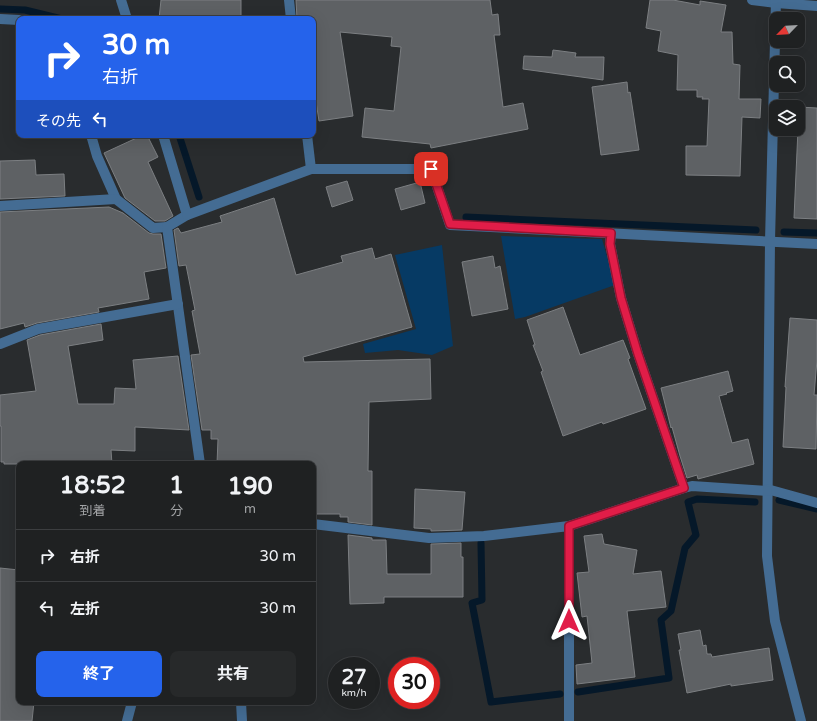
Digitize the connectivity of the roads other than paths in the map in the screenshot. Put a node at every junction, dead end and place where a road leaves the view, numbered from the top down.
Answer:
1 (121, 0) edge
2 (289, 0) edge
3 (752, 0) edge
4 (776, 2) edge
5 (817, 6) edge
6 (126, 16) edge
7 (291, 16) edge
8 (0, 19) edge
9 (16, 20) edge
10 (92, 138) edge
11 (163, 138) edge
12 (307, 138) edge
13 (311, 169) junction
14 (116, 199) junction
15 (0, 206) edge
16 (187, 215) junction
17 (167, 227) junction
18 (611, 233) junction
19 (770, 241) junction
20 (817, 244) edge
21 (178, 304) junction
22 (0, 344) edge
23 (200, 461) edge
24 (684, 488) junction
25 (767, 490) junction
26 (817, 502) edge
27 (316, 524) edge
28 (569, 526) junction
29 (131, 705) edge
30 (241, 705) edge
31 (127, 721) edge
32 (242, 721) edge
33 (569, 721) edge
34 (801, 721) edge

1 - 6 street
2 - 7 street
3 - 4 street
4 - 5 street
4 - 19 street
8 - 9 street
10 - 14 street
11 - 16 street
12 - 13 street
13 - 16 street
13 - 18 street
14 - 15 street
14 - 17 street
16 - 17 street
17 - 21 street
18 - 19 street
18 - 24 street
19 - 20 street
19 - 25 street
21 - 22 street
21 - 23 street
24 - 25 street
24 - 28 street
25 - 26 street
25 - 34 street
27 - 28 street
28 - 33 street
29 - 31 street
30 - 32 street

